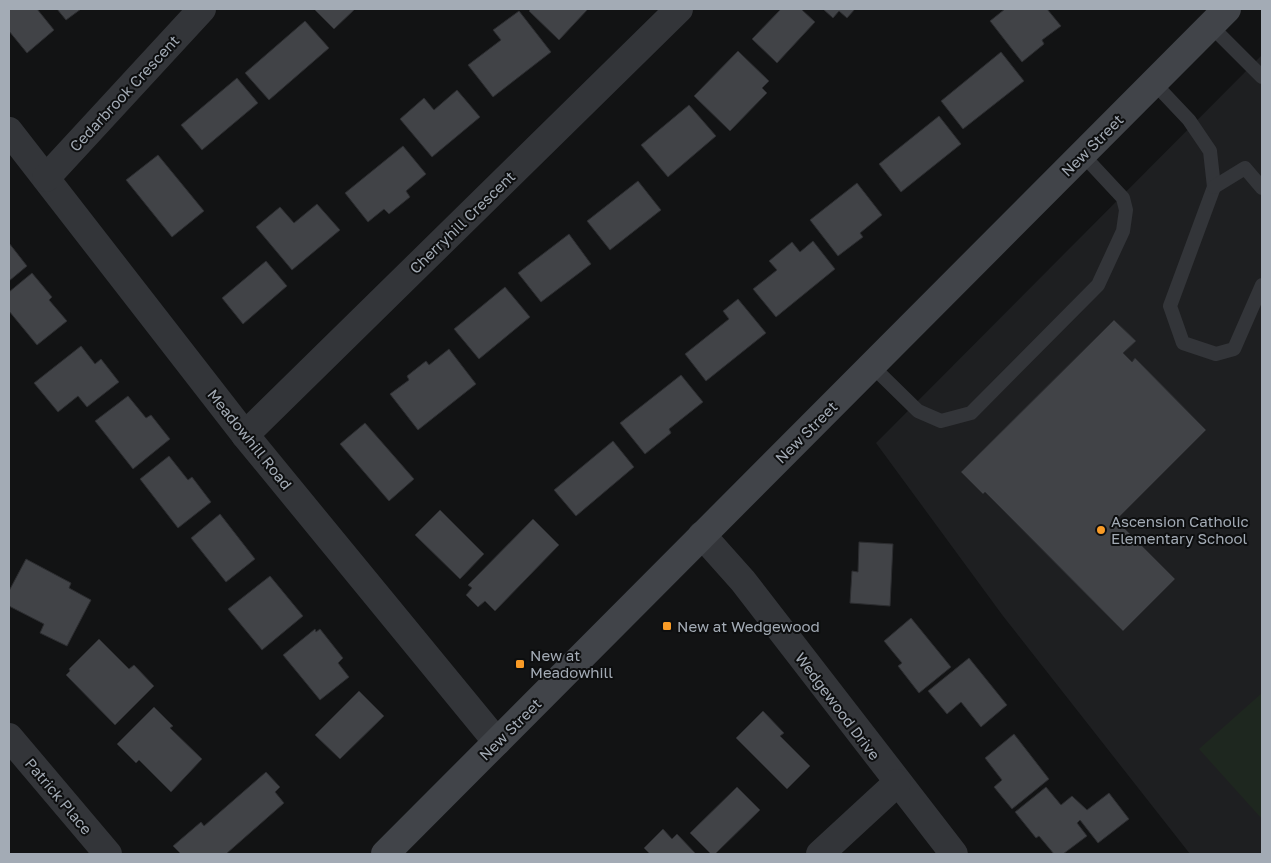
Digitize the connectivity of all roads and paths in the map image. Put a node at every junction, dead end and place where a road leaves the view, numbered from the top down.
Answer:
1 (202, 9) edge
2 (679, 9) edge
3 (1219, 17) edge
4 (1262, 77) edge
5 (1154, 82) junction
6 (9, 131) edge
7 (1082, 154) junction
8 (46, 178) junction
9 (1214, 187) junction
10 (1262, 188) edge
11 (1262, 285) edge
12 (872, 366) junction
13 (245, 435) junction
14 (702, 535) junction
15 (9, 738) edge
16 (497, 742) junction
17 (896, 783) junction
18 (108, 854) edge
19 (385, 854) edge
20 (820, 854) edge
21 (954, 854) edge

1 - 8 street, Cedarbrook Crescent
2 - 13 street, Cherryhill Crescent
3 - 4 lane
3 - 5 main road, New Street
5 - 7 main road, New Street
5 - 9 lane
6 - 8 street, Meadowhill Road
7 - 12 main road, New Street
7 - 12 lane
8 - 13 street, Meadowhill Road
9 - 10 lane
9 - 11 lane
12 - 14 main road, New Street
13 - 16 street, Meadowhill Road
14 - 16 main road, New Street
14 - 17 street, Wedgewood Drive
15 - 18 street, Patrick Place
16 - 19 main road, New Street
17 - 20 street
17 - 21 street, Wedgewood Drive

